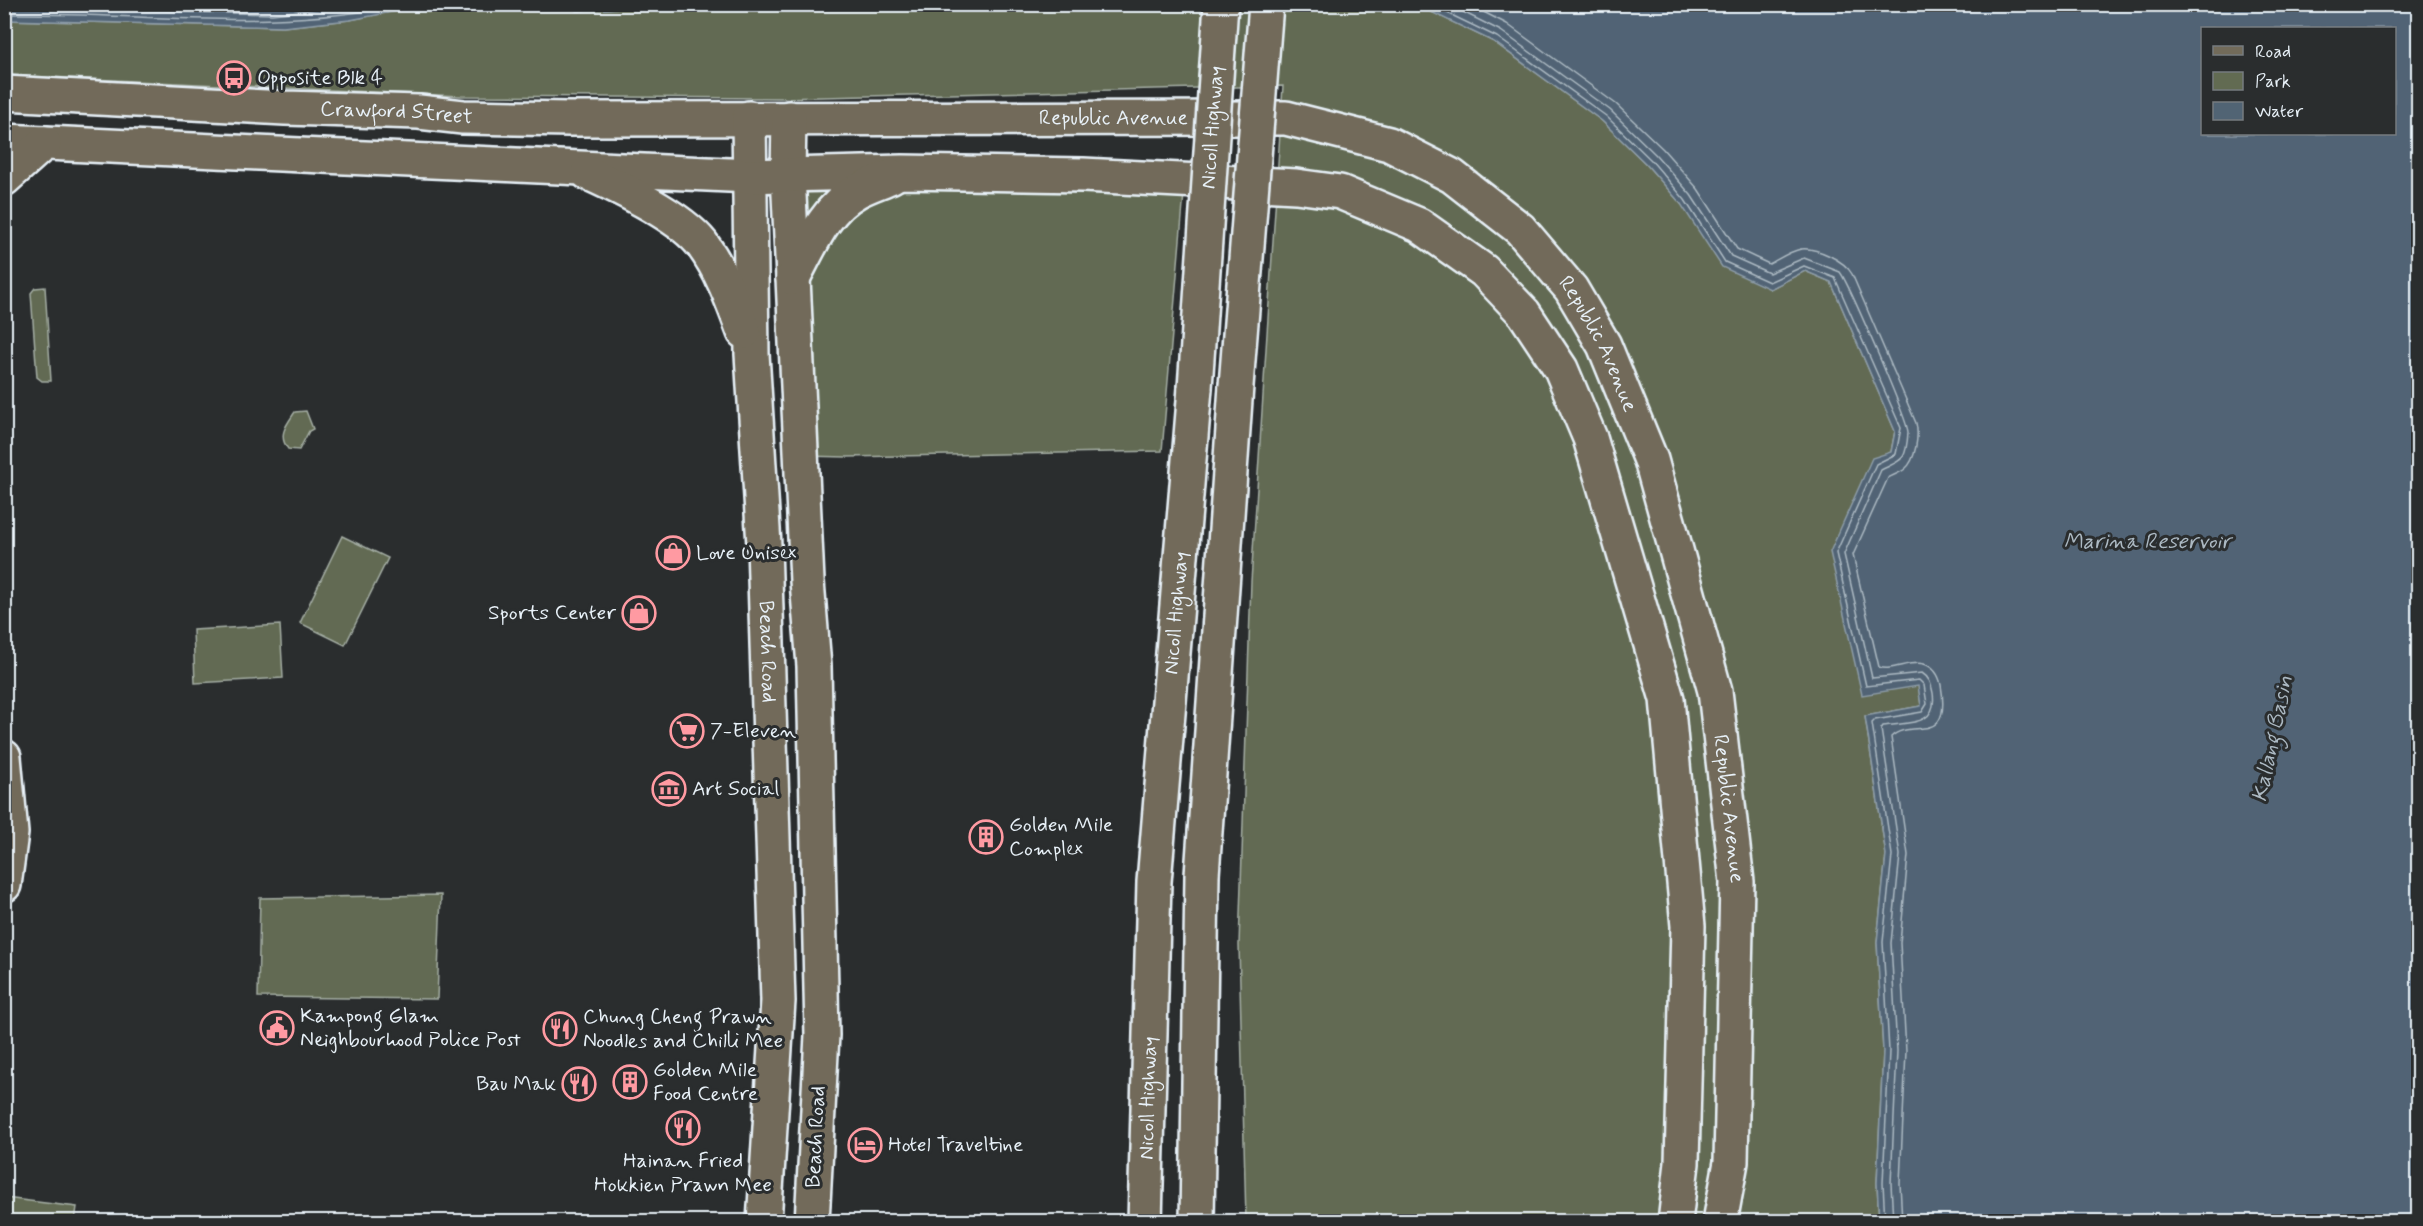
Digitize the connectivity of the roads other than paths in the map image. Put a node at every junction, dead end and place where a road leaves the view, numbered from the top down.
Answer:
1 (1221, 4) edge
2 (1266, 4) edge
3 (4, 93) edge
4 (749, 118) junction
5 (789, 118) junction
6 (4, 141) edge
7 (44, 143) junction
8 (576, 167) junction
9 (902, 172) junction
10 (788, 174) junction
11 (750, 176) junction
12 (4, 179) edge
13 (793, 278) junction
14 (796, 318) junction
15 (752, 339) junction
16 (4, 757) edge
17 (4, 885) edge
18 (764, 1221) edge
19 (812, 1221) edge
20 (1145, 1221) edge
21 (1197, 1221) edge
22 (1675, 1221) edge
23 (1720, 1221) edge

1 - 20 main road, Nicoll Highway, bridge
2 - 21 main road, Nicoll Highway, bridge
3 - 4 main road, Crawford Street
4 - 5 main road, Crawford Street
4 - 11 main road, Beach Road
5 - 10 main road, Beach Road
5 - 23 main road, Republic Avenue
6 - 7 main road
7 - 8 main road
7 - 12 main road
8 - 11 main road
8 - 15 main road
9 - 10 main road, Republic Avenue
9 - 13 main road
9 - 22 main road, Republic Avenue
10 - 11 main road
10 - 13 main road, Beach Road
11 - 15 main road, Beach Road
13 - 14 main road, Beach Road
14 - 15 main road
14 - 19 main road, Beach Road
15 - 18 main road, Beach Road
16 - 17 main road

